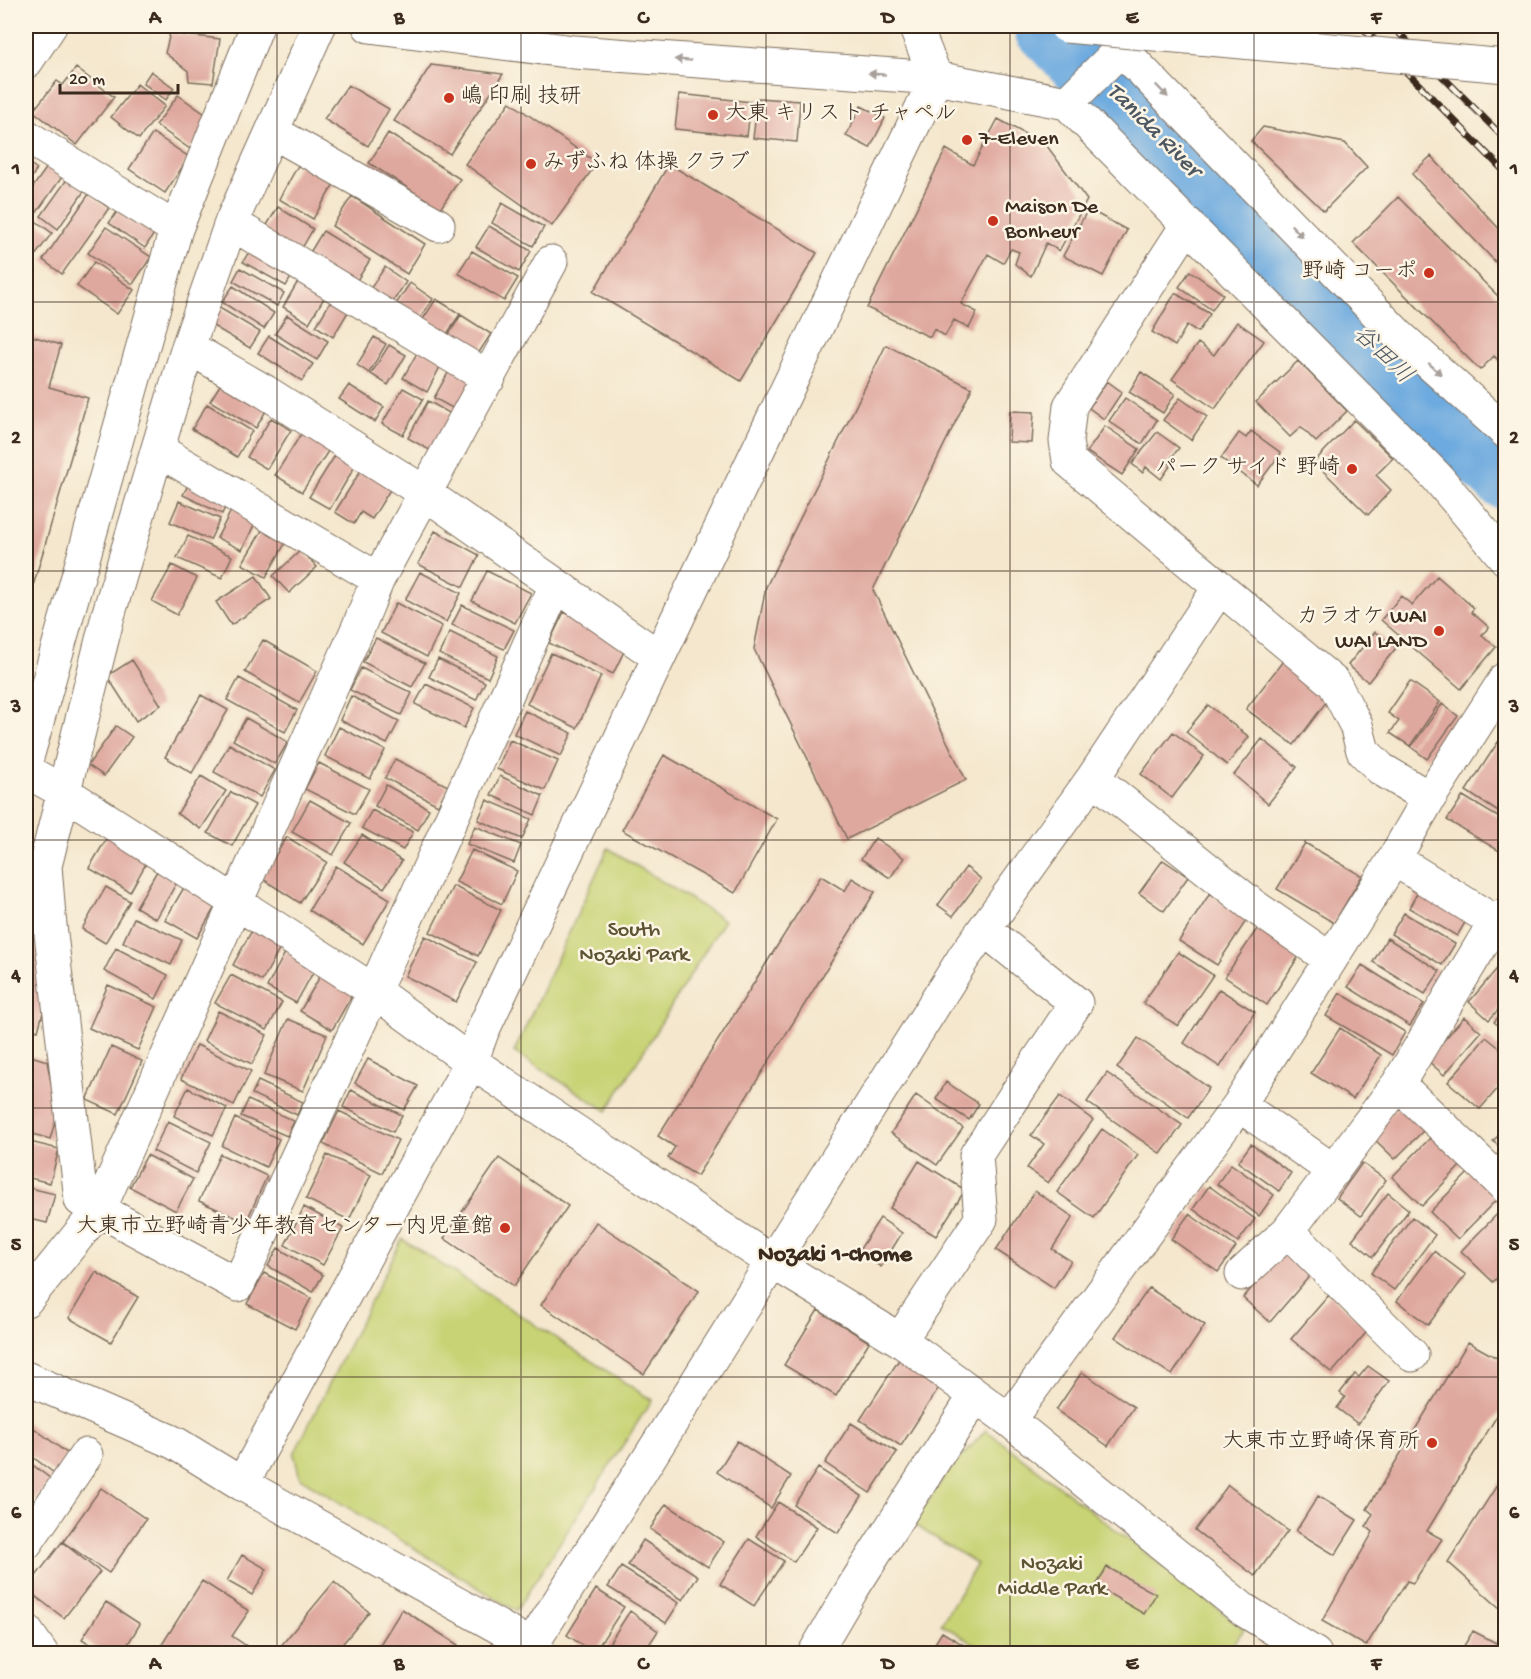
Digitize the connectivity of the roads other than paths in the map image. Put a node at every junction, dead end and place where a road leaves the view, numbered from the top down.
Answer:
1 (50, 26) edge
2 (257, 26) edge
3 (319, 26) edge
4 (369, 26) edge
5 (915, 26) edge
6 (1066, 26) edge
7 (26, 62) edge
8 (1506, 66) edge
9 (936, 78) junction
10 (1067, 103) junction
11 (273, 132) junction
12 (26, 136) edge
13 (231, 223) junction
14 (1188, 224) junction
15 (438, 225) dead end
16 (176, 229) junction
17 (551, 262) dead end
18 (188, 347) junction
19 (489, 378) junction
20 (1506, 432) edge
21 (158, 450) junction
22 (425, 494) junction
23 (1506, 559) edge
24 (378, 579) junction
25 (556, 585) junction
26 (1220, 588) junction
27 (659, 657) junction
28 (1506, 678) edge
29 (26, 761) edge
30 (26, 771) edge
31 (1093, 778) junction
32 (64, 792) junction
33 (1429, 798) junction
34 (1394, 859) junction
35 (236, 902) junction
36 (1502, 918) edge
37 (984, 929) junction
38 (1330, 959) junction
39 (374, 991) junction
40 (471, 1062) junction
41 (1398, 1084) junction
42 (1239, 1105) junction
43 (1334, 1172) junction
44 (1506, 1187) edge
45 (99, 1210) junction
46 (1288, 1231) junction
47 (771, 1261) junction
48 (1242, 1274) dead end
49 (26, 1300) edge
50 (900, 1340) junction
51 (1413, 1355) dead end
52 (26, 1378) edge
53 (975, 1396) junction
54 (1009, 1420) junction
55 (86, 1455) dead end
56 (242, 1484) junction
57 (26, 1543) edge
58 (26, 1631) edge
59 (532, 1651) edge
60 (42, 1653) edge
61 (814, 1653) edge
62 (1315, 1653) edge

1 - 7 main road
2 - 16 main road
3 - 11 main road
9 -> 4 main road
5 - 9 main road
6 - 8 main road, bridge
9 - 10 main road
9 - 27 main road
10 - 14 main road
10 -> 20 main road
11 - 13 main road
11 - 15 main road
12 - 16 main road
13 - 18 main road
13 - 19 main road
14 - 23 main road
14 - 26 main road
16 - 29 main road
17 - 19 main road
18 - 21 main road
18 - 22 main road
19 - 22 main road
21 - 24 main road
21 - 32 main road
22 - 24 main road
22 - 25 main road
24 - 35 main road
25 - 27 main road
25 - 39 main road
26 - 31 main road
26 - 33 main road
27 - 40 main road
28 - 33 main road
30 - 32 main road
31 - 37 main road
31 - 38 main road
32 - 35 main road
32 - 45 main road
33 - 34 main road
34 - 36 main road
34 - 38 main road
35 - 39 main road
35 - 45 main road
36 - 41 main road
37 - 47 main road
37 - 50 main road
38 - 42 main road
39 - 40 main road
39 - 45 main road
40 - 47 main road
40 - 56 main road
41 - 43 main road
41 - 44 main road
42 - 43 main road
42 - 54 main road
43 - 46 main road
45 - 49 main road
46 - 48 main road
46 - 51 main road
47 - 50 main road
47 - 59 main road
50 - 53 main road
52 - 56 main road
53 - 54 main road
53 - 61 main road
54 - 62 main road
55 - 57 main road
56 - 59 main road
58 - 60 main road

